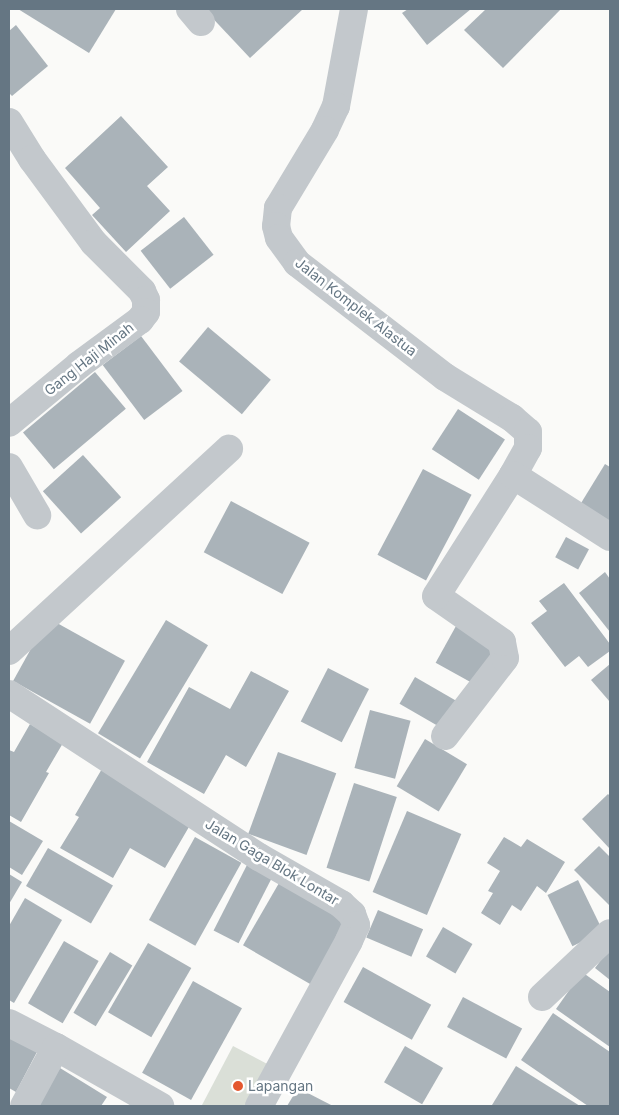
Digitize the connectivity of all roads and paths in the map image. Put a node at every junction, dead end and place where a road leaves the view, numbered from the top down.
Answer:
1 (354, 9) edge
2 (9, 122) edge
3 (9, 423) edge
4 (229, 449) dead end
5 (9, 467) edge
6 (513, 475) junction
7 (37, 515) dead end
8 (610, 537) edge
9 (9, 651) edge
10 (9, 694) edge
11 (445, 736) dead end
12 (610, 933) edge
13 (542, 997) dead end
14 (9, 1023) edge
15 (56, 1047) junction
16 (9, 1105) edge
17 (12, 1106) edge
18 (24, 1106) edge
19 (160, 1106) edge
20 (259, 1106) edge

1 - 6 street, Jalan Komplek Alastua
2 - 3 street, Gang Haji Minah
4 - 9 street
5 - 7 street
6 - 8 street
6 - 11 street, Jalan Komplek Alastua
10 - 20 street, Jalan Gaga Blok Lontar
12 - 13 street
14 - 15 street
15 - 18 street
15 - 19 street
16 - 17 street

